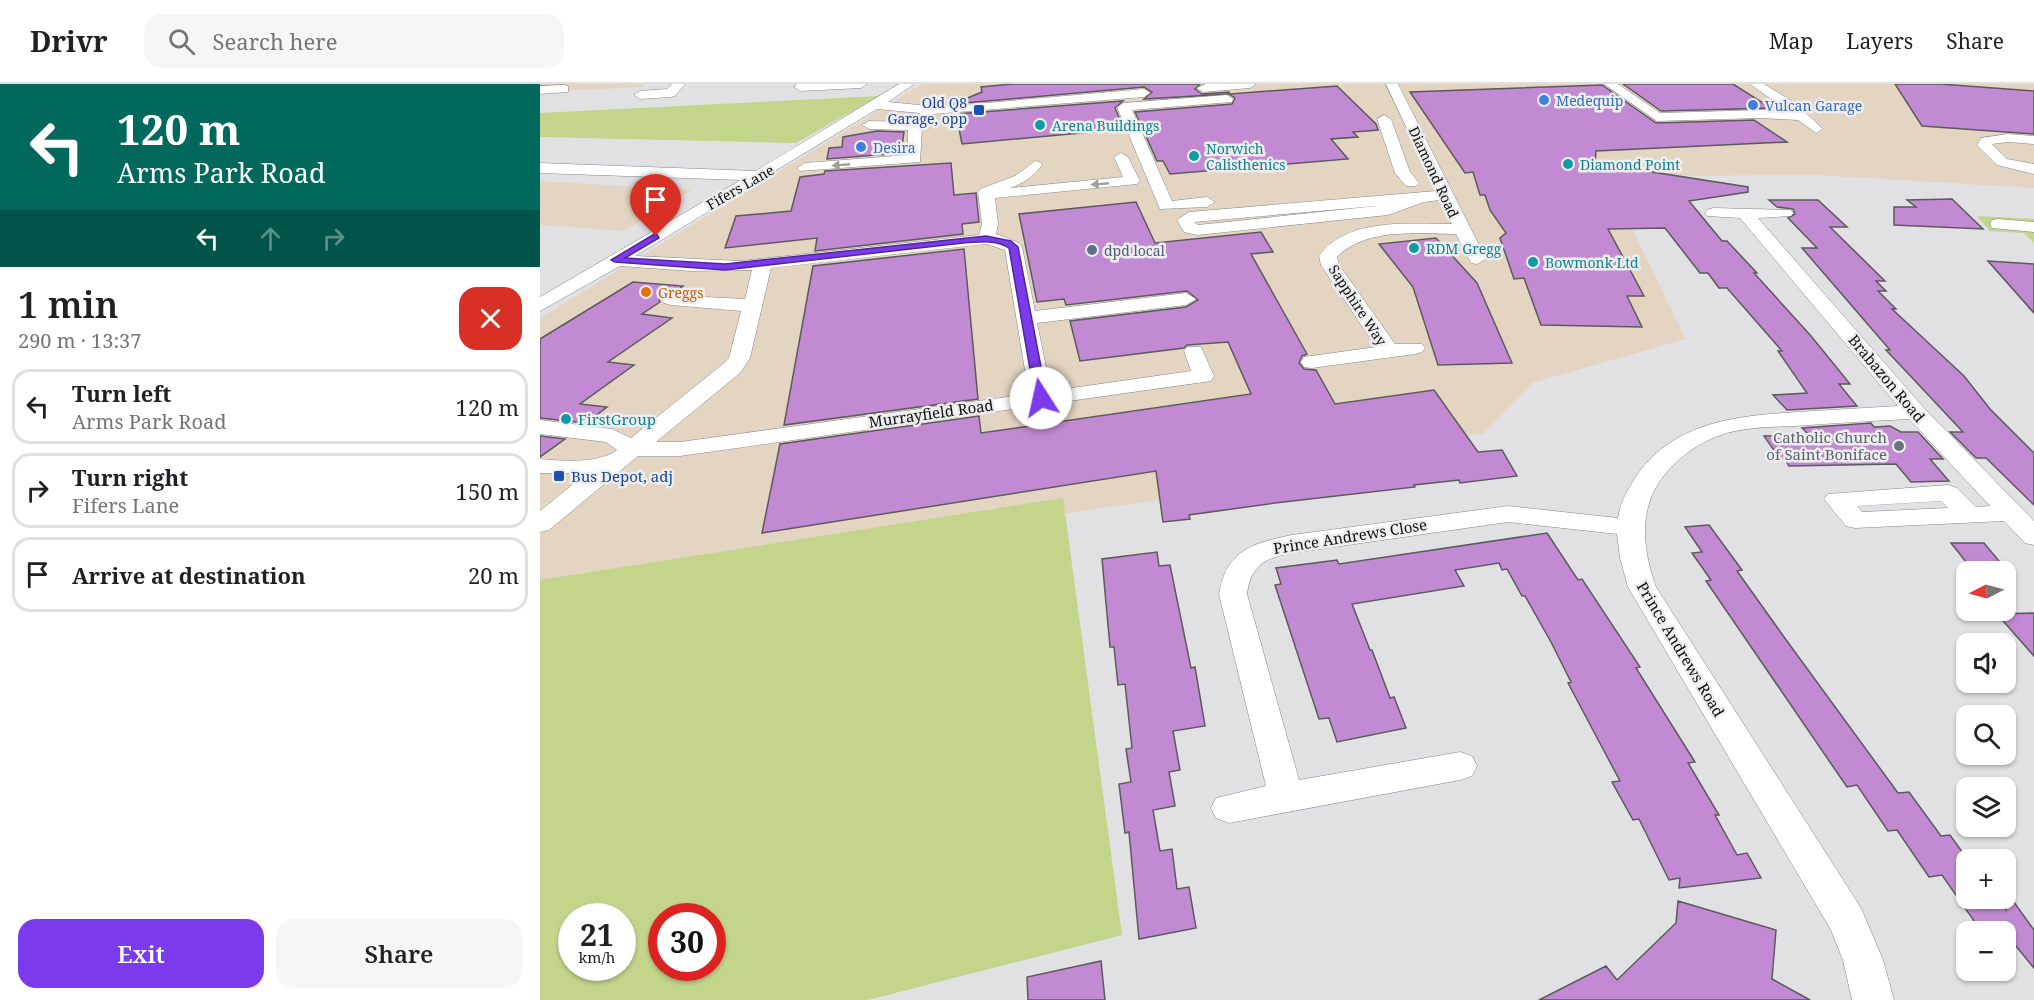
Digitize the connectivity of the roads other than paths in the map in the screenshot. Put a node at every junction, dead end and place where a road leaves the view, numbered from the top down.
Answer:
1 (861, 84) edge
2 (908, 84) edge
3 (1250, 84) edge
4 (1392, 84) edge
5 (1610, 84) edge
6 (1756, 84) edge
7 (801, 85) edge
8 (784, 88) dead end
9 (564, 89) dead end
10 (675, 89) edge
11 (540, 90) edge
12 (690, 92) dead end
13 (640, 95) dead end
14 (918, 98) dead end
15 (1227, 99) dead end
16 (1120, 101) junction
17 (876, 105) junction
18 (955, 110) junction
19 (1800, 116) junction
20 (1384, 118) dead end
21 (922, 119) junction
22 (1816, 129) dead end
23 (2034, 140) edge
24 (1121, 158) dead end
25 (1035, 165) dead end
26 (540, 168) edge
27 (2034, 169) edge
28 (759, 176) junction
29 (1411, 183) junction
30 (1442, 188) junction
31 (987, 199) junction
32 (1417, 200) junction
33 (1013, 208) dead end
34 (1713, 213) dead end
35 (1745, 213) junction
36 (1785, 213) dead end
37 (1998, 224) dead end
38 (2034, 227) edge
39 (1460, 229) junction
40 (986, 239) junction
41 (1477, 259) dead end
42 (615, 260) junction
43 (763, 264) junction
44 (671, 299) dead end
45 (1186, 299) dead end
46 (754, 304) junction
47 (540, 305) edge
48 (1027, 318) junction
49 (1414, 348) dead end
50 (1194, 351) dead end
51 (1389, 351) junction
52 (1312, 362) dead end
53 (682, 388) dead end
54 (704, 390) junction
55 (1041, 398) junction
56 (1915, 412) junction
57 (540, 427) edge
58 (622, 457) junction
59 (540, 466) edge
60 (2011, 513) junction
61 (1968, 514) dead end
62 (540, 524) edge
63 (1629, 527) junction
64 (2034, 537) edge
65 (1460, 766) dead end
66 (1286, 797) junction
67 (1229, 808) dead end
68 (1873, 1000) edge

1 - 7 street
2 - 17 street, Fifers Lane
3 - 16 street
4 - 30 street, Diamond Road
5 - 19 street
6 - 19 street
7 - 8 street
9 - 11 street
10 - 12 street
10 - 13 street
14 - 18 street
15 - 16 street
16 - 18 street
16 - 29 street
17 - 21 street
17 - 28 street, Fifers Lane
18 - 21 street
19 - 22 street
20 - 29 street
21 -> 21 street
23 - 27 street
24 -> 31 street
25 - 31 street
26 - 28 street
28 - 42 street, Fifers Lane
29 - 30 street
30 - 32 street
30 - 39 street, Diamond Road
31 - 33 street
31 - 40 street
32 - 32 street
34 - 35 street
35 - 36 street
35 - 56 street, Brabazon Road
37 - 38 street
39 - 41 street, Diamond Road
39 - 51 street, Sapphire Way
40 - 43 street
40 - 48 street
42 - 43 street
42 - 47 street, Fifers Lane
43 - 46 street
44 - 46 street
45 - 48 street
46 - 54 street
48 - 55 street
49 - 51 street, Sapphire Way
50 - 55 street, Murrayfield Road
51 - 52 street, Sapphire Way
53 - 54 street
54 - 58 street
55 - 58 street, Murrayfield Road
56 - 60 street, Brabazon Road
56 - 63 street, Prince Andrews Road
57 - 58 street
58 - 59 street, Murrayfield Road
58 - 62 street
60 - 61 street
60 - 64 street, Brabazon Road
63 - 66 street, Prince Andrews Close
63 - 68 street, Prince Andrews Road
65 - 66 street
66 - 67 street

